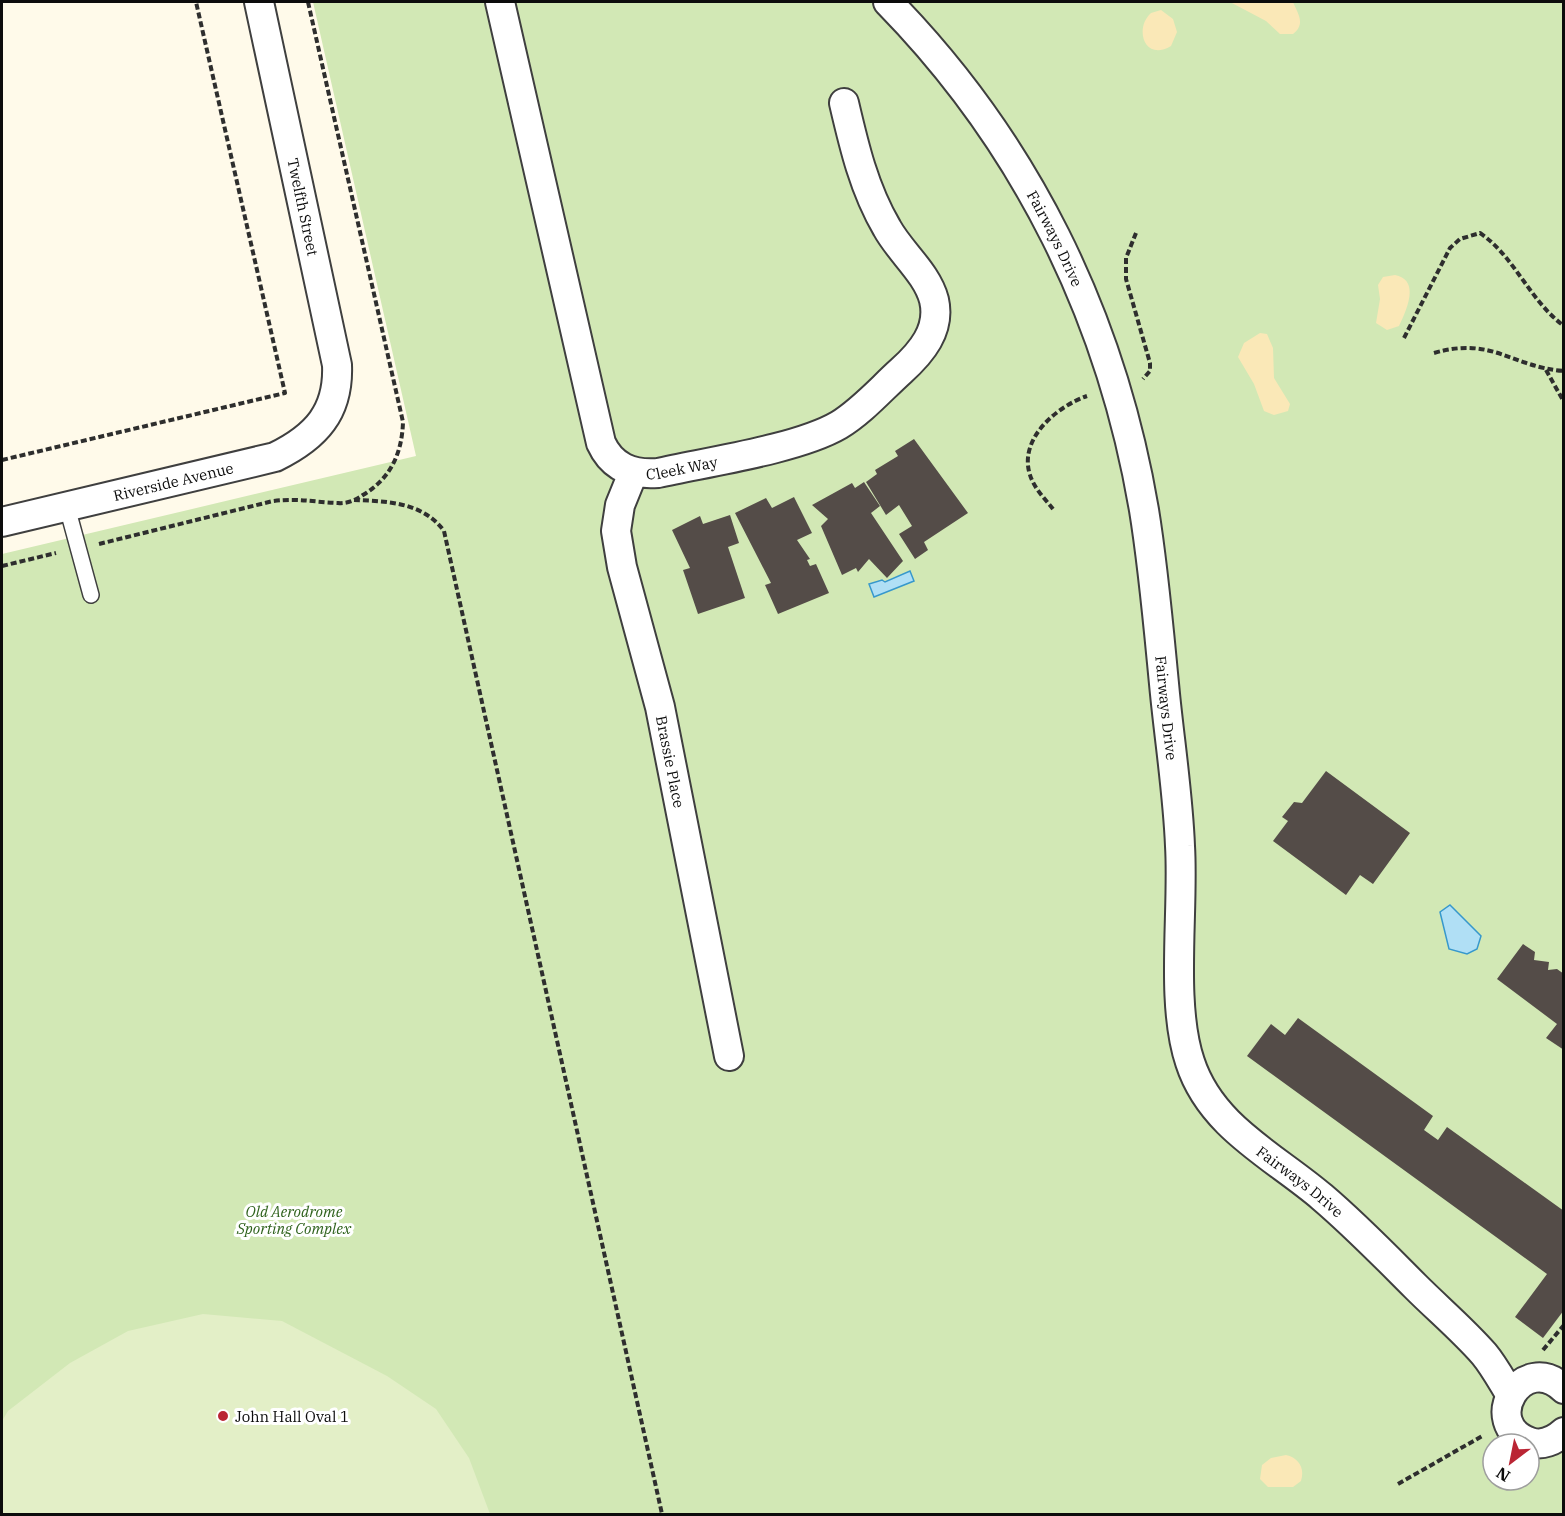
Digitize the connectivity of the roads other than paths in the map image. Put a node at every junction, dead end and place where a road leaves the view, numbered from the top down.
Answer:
1 (259, 2) edge
2 (500, 2) edge
3 (888, 2) edge
4 (844, 103) dead end
5 (328, 412) joint
6 (633, 473) junction
7 (66, 507) junction
8 (2, 522) edge
9 (91, 595) dead end
10 (729, 1056) dead end
11 (1563, 1389) edge
12 (1515, 1399) junction
13 (1560, 1439) edge

1 - 5 street, Twelfth Street
2 - 6 street, Cleek Way
3 - 12 street, Fairways Drive
4 - 6 street, Cleek Way
5 - 7 street, Riverside Avenue
6 - 10 street, Brassie Place
7 - 8 street, Riverside Avenue
7 - 9 lane
11 - 12 street
12 - 13 street, Fairways Drive

